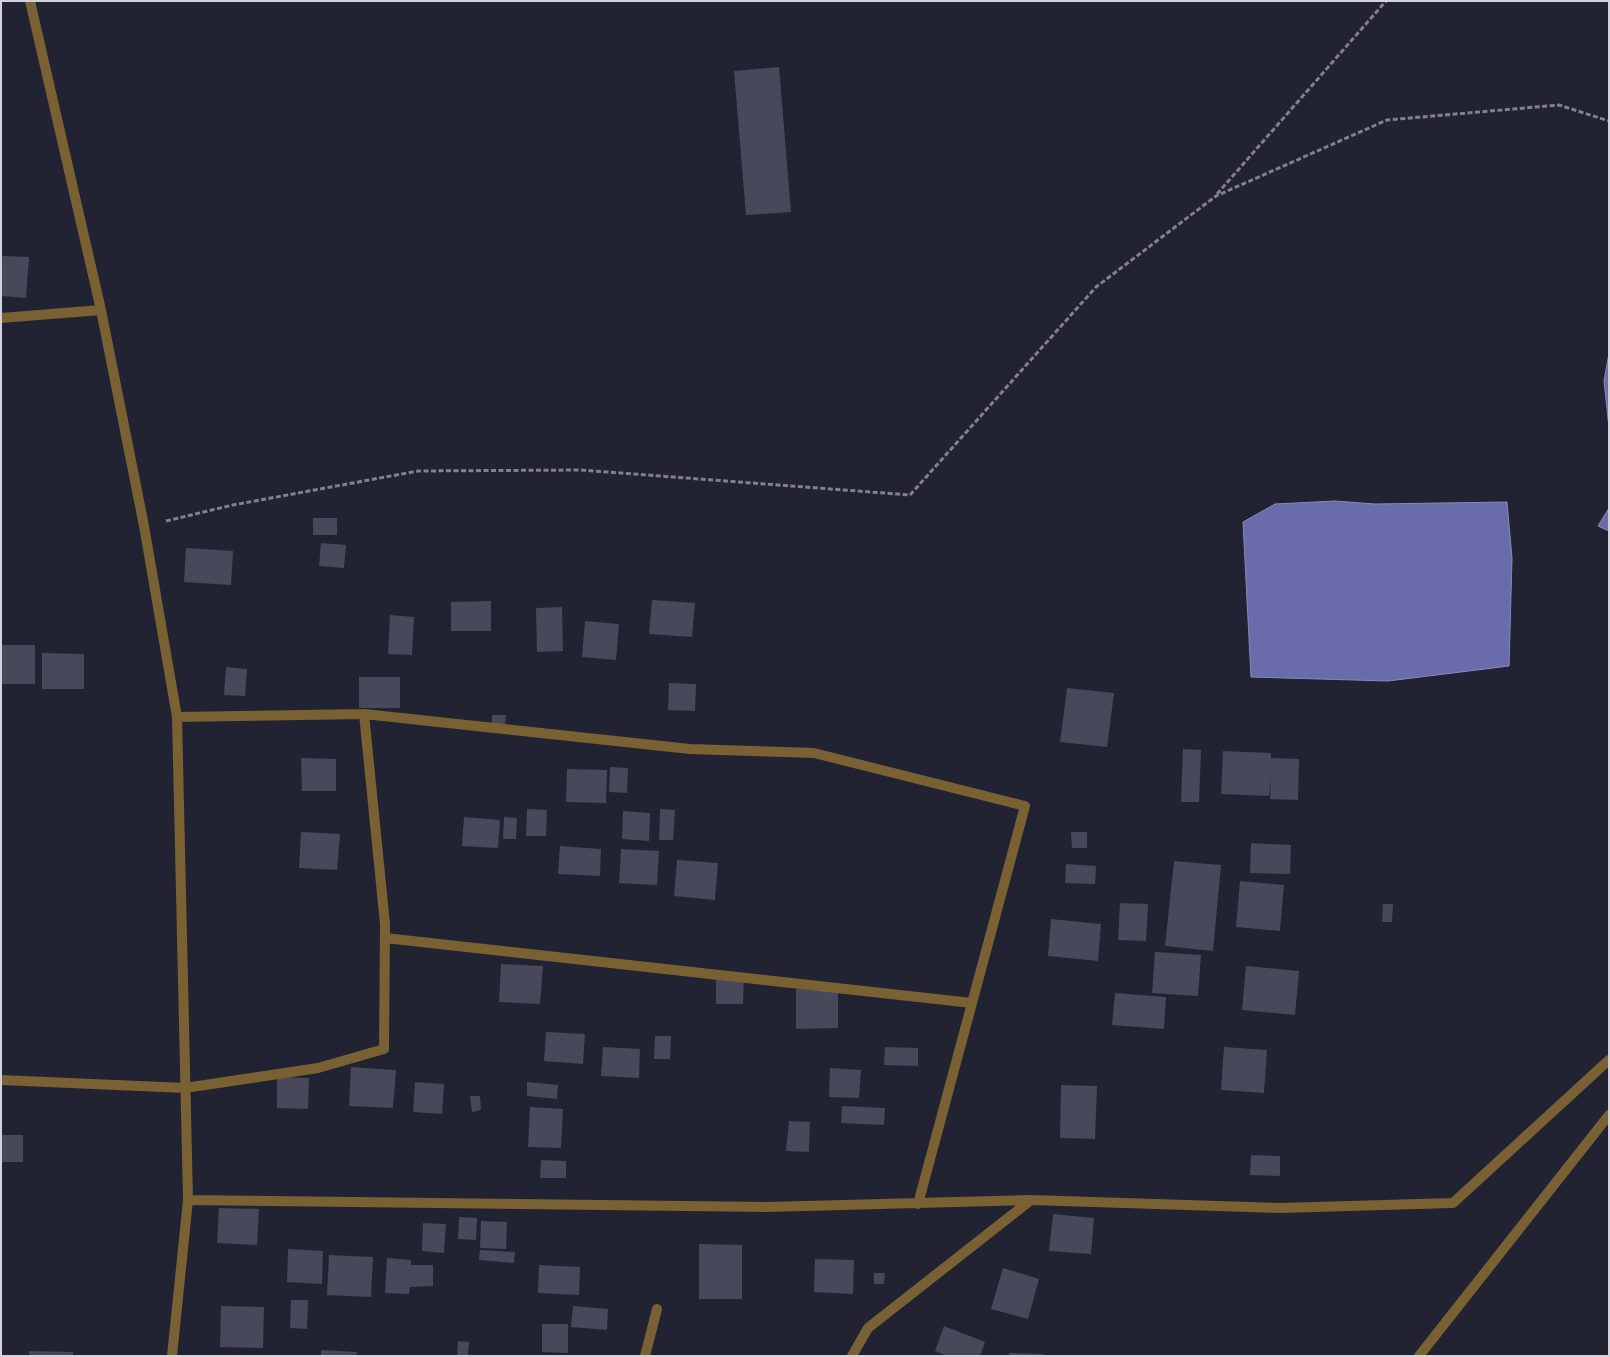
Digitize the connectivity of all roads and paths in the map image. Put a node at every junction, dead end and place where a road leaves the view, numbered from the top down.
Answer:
1 (30, 1) edge
2 (1386, 1) edge
3 (1609, 121) edge
4 (1216, 196) junction
5 (101, 310) junction
6 (1, 318) edge
7 (144, 526) junction
8 (364, 714) junction
9 (177, 717) junction
10 (385, 938) junction
11 (972, 1003) junction
12 (1609, 1060) edge
13 (1, 1080) edge
14 (185, 1088) junction
15 (1609, 1115) edge
16 (188, 1200) junction
17 (1031, 1200) junction
18 (918, 1204) junction
19 (657, 1309) dead end
20 (172, 1356) edge
21 (645, 1356) edge
22 (852, 1356) edge
23 (1420, 1356) edge

1 - 5 street
2 - 4 path
3 - 4 path
4 - 7 path
5 - 6 street
5 - 7 street
7 - 9 street
8 - 9 street
8 - 10 street
8 - 11 street
9 - 14 street
10 - 11 street
10 - 14 street
11 - 18 street
12 - 17 street
13 - 14 street
14 - 16 street
15 - 23 street
16 - 18 street
16 - 20 street
17 - 18 street
17 - 22 street
19 - 21 street

